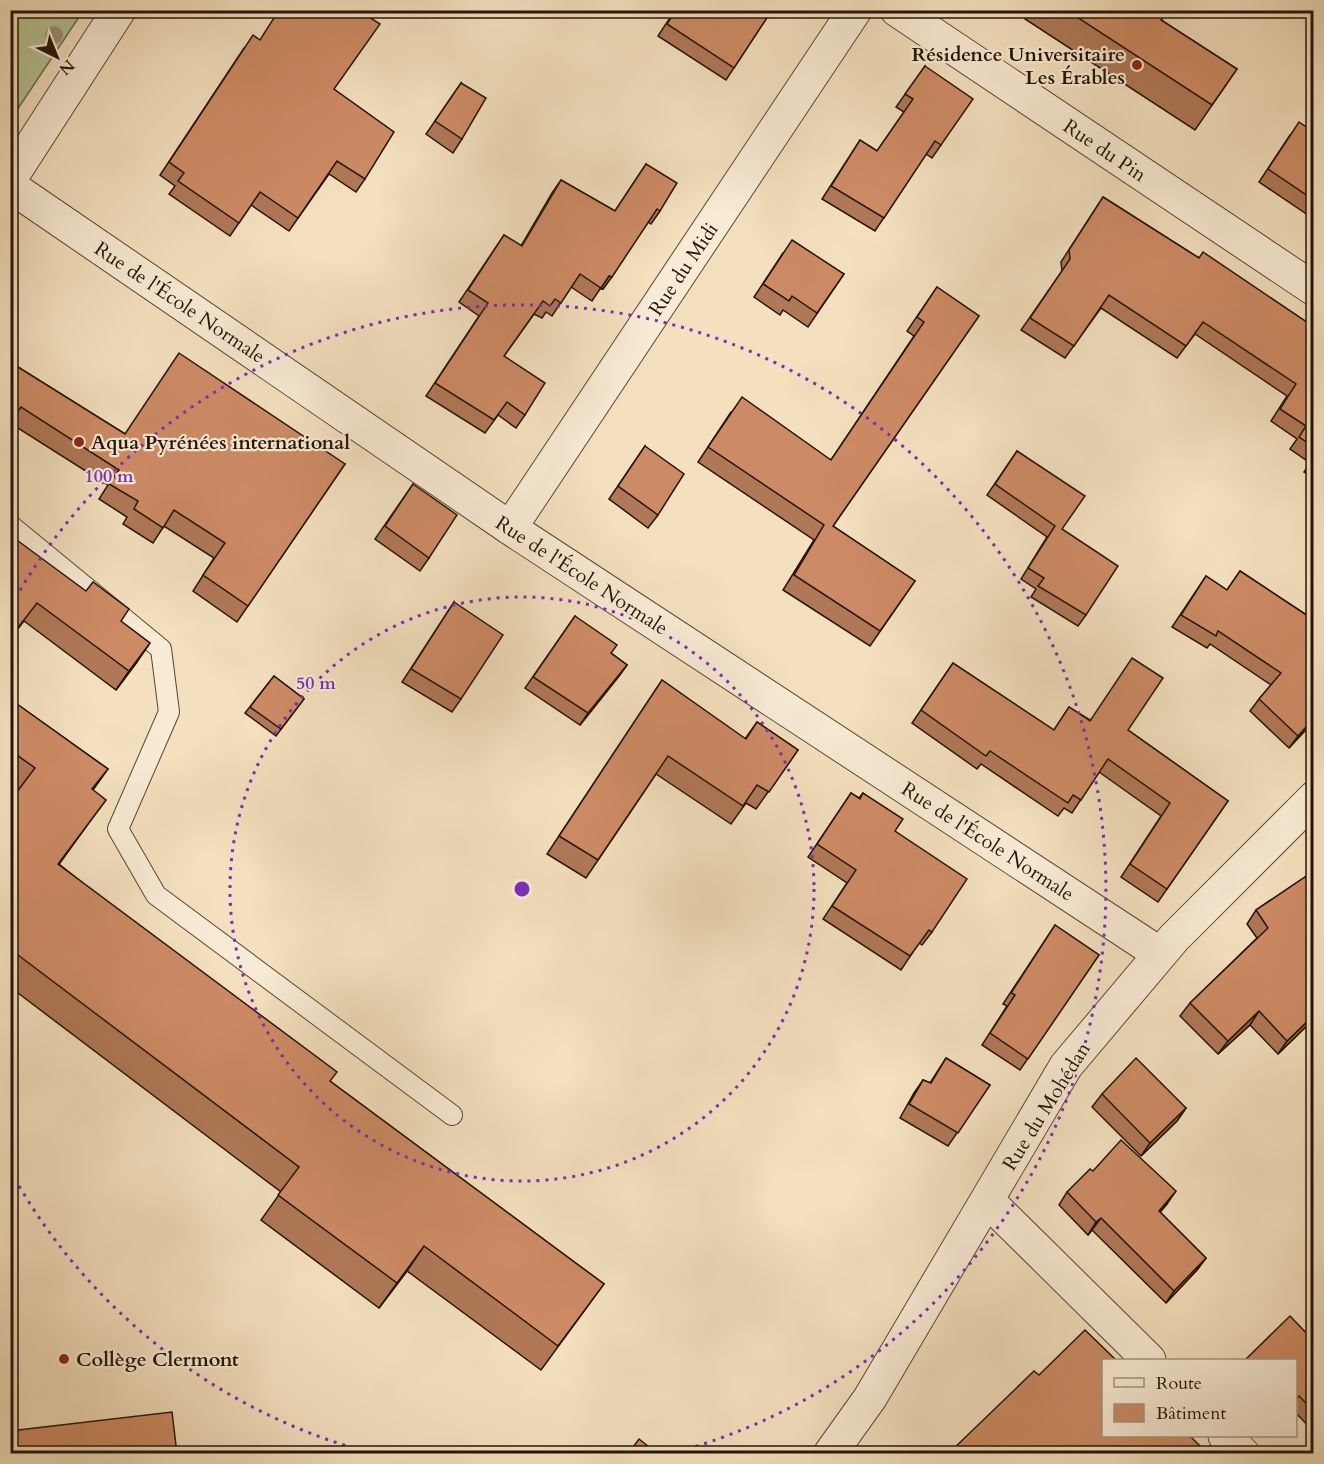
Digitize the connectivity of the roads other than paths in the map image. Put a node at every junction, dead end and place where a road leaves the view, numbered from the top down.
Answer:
1 (119, 10) edge
2 (855, 10) edge
3 (897, 10) edge
4 (10, 179) edge
5 (10, 186) edge
6 (1314, 289) edge
7 (10, 525) edge
8 (510, 528) junction
9 (1314, 798) edge
10 (1160, 954) junction
11 (452, 1115) dead end
12 (988, 1201) junction
13 (1148, 1359) edge
14 (1226, 1437) edge
15 (830, 1454) edge
16 (1243, 1454) edge

1 - 4 street
2 - 8 street, Rue du Midi
3 - 6 street, Rue du Pin
5 - 8 street, Rue de l'École Normale
7 - 11 lane
8 - 10 street, Rue de l'École Normale
9 - 10 street, Rue du Mohédan
10 - 12 street, Rue du Mohédan
12 - 13 street
12 - 15 street, Rue du Mohédan
14 - 16 street

